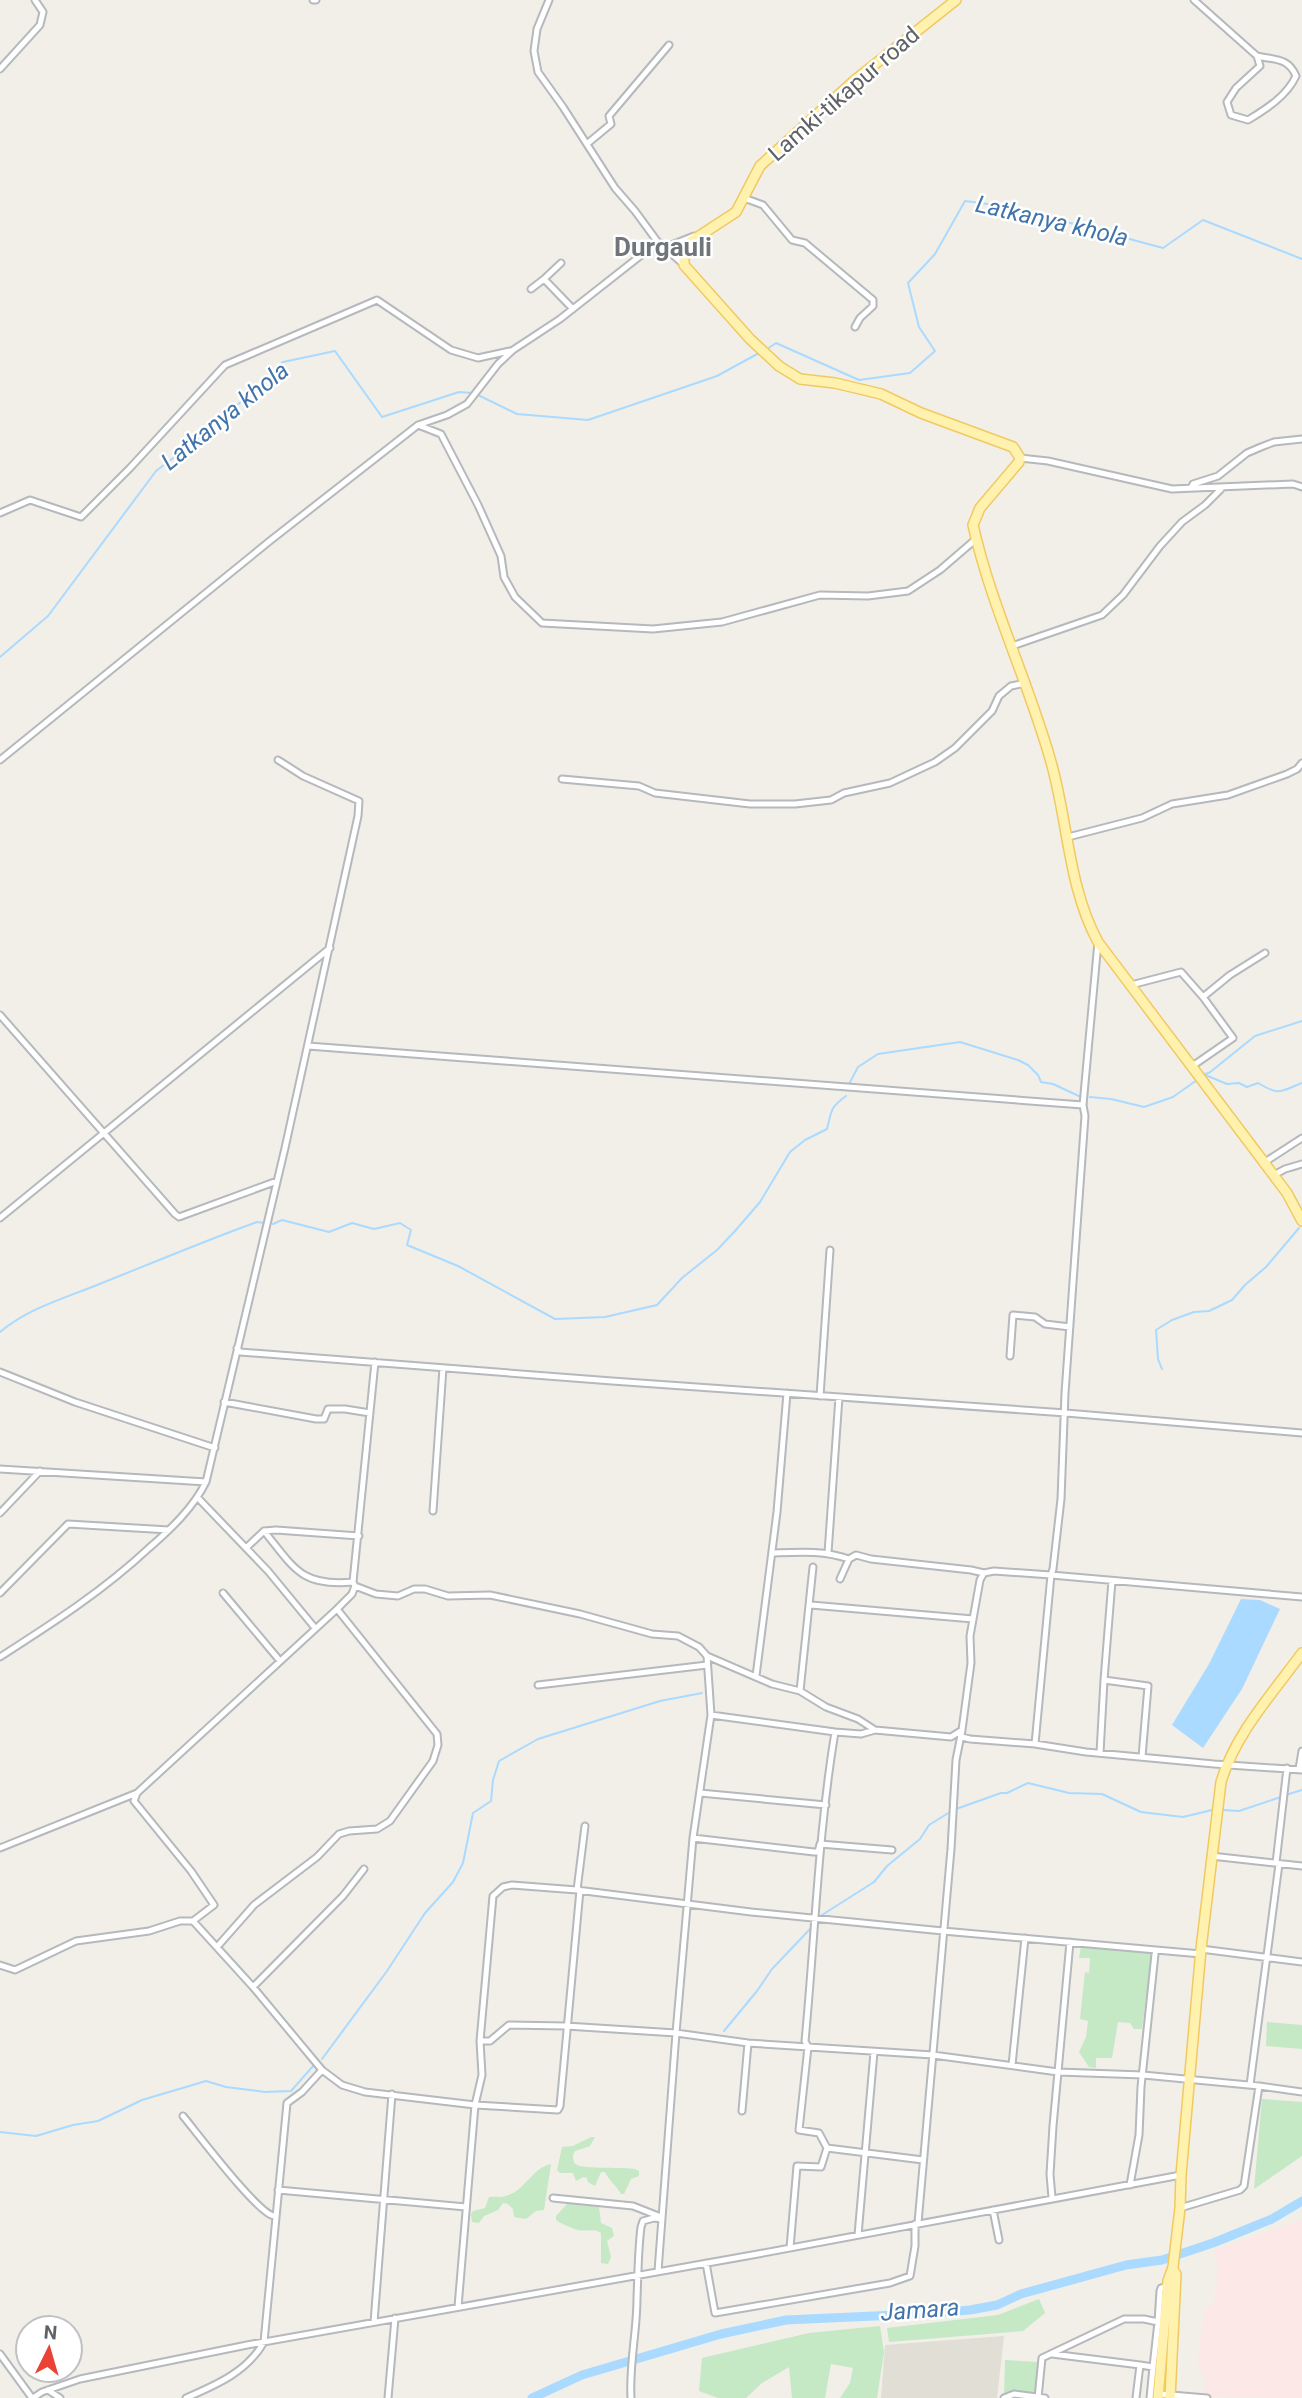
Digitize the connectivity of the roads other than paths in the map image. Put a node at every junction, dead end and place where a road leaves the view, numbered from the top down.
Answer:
1 (35, 0) edge
2 (549, 0) edge
3 (956, 0) edge
4 (1194, 0) edge
5 (669, 45) dead end
6 (1257, 56) junction
7 (0, 69) edge
8 (588, 143) junction
9 (744, 198) junction
10 (697, 236) junction
11 (663, 246) junction
12 (561, 263) dead end
13 (684, 265) junction
14 (544, 279) junction
15 (531, 289) dead end
16 (573, 309) junction
17 (855, 327) dead end
18 (513, 351) junction
19 (418, 425) junction
20 (1302, 439) edge
21 (1020, 457) junction
22 (1302, 487) edge
23 (1191, 488) junction
24 (1222, 488) junction
25 (0, 513) edge
26 (976, 539) junction
27 (1012, 646) junction
28 (1026, 683) junction
29 (0, 760) edge
30 (278, 760) dead end
31 (1302, 763) edge
32 (562, 779) dead end
33 (1068, 837) junction
34 (1097, 942) junction
35 (330, 948) junction
36 (1265, 953) dead end
37 (1131, 985) junction
38 (1203, 997) junction
39 (0, 1015) edge
40 (308, 1046) junction
41 (1196, 1074) junction
42 (1083, 1105) junction
43 (103, 1133) junction
44 (1302, 1138) edge
45 (1265, 1163) junction
46 (1302, 1164) edge
47 (1274, 1175) junction
48 (277, 1181) junction
49 (0, 1218) edge
50 (1302, 1221) edge
51 (830, 1250) dead end
52 (1070, 1326) junction
53 (237, 1348) junction
54 (1010, 1356) dead end
55 (375, 1362) junction
56 (443, 1368) junction
57 (0, 1372) edge
58 (788, 1393) junction
59 (820, 1396) junction
60 (839, 1397) junction
61 (224, 1402) junction
62 (370, 1413) junction
63 (1066, 1413) junction
64 (1302, 1433) edge
65 (215, 1448) junction
66 (0, 1469) edge
67 (40, 1471) junction
68 (206, 1482) junction
69 (198, 1498) junction
70 (433, 1511) dead end
71 (0, 1513) edge
72 (169, 1530) junction
73 (264, 1531) junction
74 (359, 1536) junction
75 (246, 1548) junction
76 (772, 1553) junction
77 (828, 1553) junction
78 (849, 1559) junction
79 (813, 1567) dead end
80 (984, 1573) junction
81 (1051, 1575) junction
82 (840, 1579) dead end
83 (1112, 1581) junction
84 (354, 1584) junction
85 (0, 1593) edge
86 (223, 1593) dead end
87 (1302, 1597) edge
88 (811, 1605) junction
89 (337, 1609) junction
90 (973, 1619) junction
91 (315, 1628) junction
92 (1302, 1653) edge
93 (707, 1656) junction
94 (0, 1657) edge
95 (280, 1661) junction
96 (707, 1665) junction
97 (756, 1676) junction
98 (1104, 1680) junction
99 (538, 1685) dead end
100 (800, 1691) junction
101 (711, 1715) junction
102 (875, 1730) junction
103 (835, 1732) junction
104 (962, 1734) junction
105 (1035, 1744) junction
106 (1302, 1751) edge
107 (1100, 1753) junction
108 (1142, 1757) junction
109 (1226, 1764) junction
110 (1287, 1768) junction
111 (1300, 1769) edge
112 (137, 1793) junction
113 (701, 1793) junction
114 (827, 1805) junction
115 (585, 1826) dead end
116 (693, 1838) junction
117 (820, 1844) junction
118 (0, 1848) edge
119 (892, 1850) dead end
120 (1211, 1856) junction
121 (1277, 1864) junction
122 (1302, 1866) edge
123 (364, 1869) dead end
124 (579, 1890) junction
125 (688, 1902) junction
126 (816, 1918) junction
127 (193, 1921) junction
128 (943, 1931) junction
129 (1025, 1938) junction
130 (1070, 1942) junction
131 (217, 1947) junction
132 (1201, 1952) junction
133 (1155, 1954) dead end
134 (1267, 1959) junction
135 (1302, 1962) edge
136 (0, 1965) edge
137 (253, 1987) junction
138 (566, 2026) junction
139 (676, 2033) junction
140 (480, 2041) junction
141 (748, 2043) junction
142 (808, 2048) junction
143 (874, 2052) junction
144 (933, 2055) junction
145 (1012, 2064) junction
146 (322, 2070) junction
147 (1058, 2072) junction
148 (1143, 2075) junction
149 (1191, 2079) junction
150 (1250, 2085) junction
151 (1259, 2086) junction
152 (1302, 2092) edge
153 (392, 2094) junction
154 (475, 2105) junction
155 (742, 2111) dead end
156 (183, 2116) dead end
157 (827, 2148) junction
158 (865, 2154) junction
159 (923, 2160) junction
160 (1181, 2175) junction
161 (1130, 2185) junction
162 (278, 2190) junction
163 (553, 2197) dead end
164 (1052, 2198) junction
165 (382, 2199) junction
166 (466, 2207) junction
167 (1180, 2208) junction
168 (993, 2210) junction
169 (274, 2216) junction
170 (661, 2218) junction
171 (916, 2223) junction
172 (858, 2235) junction
173 (999, 2240) dead end
174 (790, 2248) junction
175 (706, 2263) junction
176 (1173, 2268) junction
177 (658, 2271) junction
178 (636, 2275) junction
179 (1167, 2287) junction
180 (458, 2307) junction
181 (395, 2318) junction
182 (374, 2322) junction
183 (1157, 2322) junction
184 (264, 2342) junction
185 (0, 2354) edge
186 (1050, 2354) junction
187 (1140, 2365) junction
188 (1153, 2367) junction
189 (48, 2390) junction
190 (631, 2395) edge
191 (1170, 2396) edge
192 (1156, 2397) edge
193 (32, 2398) edge
194 (60, 2398) edge
195 (186, 2398) edge
196 (388, 2398) edge
197 (1004, 2398) edge
198 (1038, 2398) edge
199 (1045, 2398) edge
200 (1136, 2398) edge
201 (1207, 2398) edge

1 - 7 street
2 - 8 street
3 - 9 main road, Lamki-tikapur road
4 - 6 street
5 - 8 street
6 - 6 street
8 - 11 street
9 - 10 main road, Lamki-tikapur road
9 - 17 street
10 - 11 street
10 - 13 main road, Lamki-tikapur road
11 - 13 street
11 - 16 street
12 - 14 street
13 - 21 main road
14 - 15 street
14 - 16 street
16 - 18 street
18 - 19 street
18 - 25 street
19 - 26 street
19 - 29 street
20 - 23 street
21 - 23 street
21 - 26 main road
22 - 24 street
23 - 24 street
24 - 27 street
26 - 27 main road
27 - 28 main road
28 - 32 street
28 - 33 main road
30 - 35 street
31 - 33 street
33 - 34 main road
34 - 37 main road
34 - 42 street
35 - 40 street
35 - 43 street
36 - 38 street
37 - 38 street
37 - 41 main road
38 - 41 street
39 - 43 street
40 - 42 street
40 - 48 street
41 - 45 main road
42 - 52 street
43 - 48 street
43 - 49 street
44 - 45 street
45 - 47 main road
46 - 47 street
47 - 50 main road
48 - 53 street
51 - 59 street
52 - 54 street
52 - 63 street
53 - 55 street
53 - 61 street
55 - 56 street
55 - 62 street
56 - 58 street
56 - 70 street
57 - 65 street
58 - 59 street
58 - 76 street
59 - 60 street
60 - 63 street
60 - 77 street
61 - 62 street
61 - 65 street
62 - 74 street
63 - 64 street
63 - 81 street
65 - 68 street
66 - 67 street
67 - 68 street
67 - 71 street
68 - 69 street
69 - 72 street
69 - 75 street
72 - 85 street
72 - 94 street
73 - 74 street
73 - 75 street
73 - 84 street
74 - 84 street
75 - 91 street
76 - 77 street
76 - 97 street
77 - 78 street
78 - 80 street
78 - 82 street
79 - 88 street
80 - 81 street
80 - 90 street
81 - 83 street
81 - 105 street
83 - 87 street
83 - 98 street
84 - 89 street
84 - 93 street
86 - 95 street
88 - 90 street
88 - 100 street
89 - 91 street
89 - 131 street
90 - 104 street
91 - 95 street
92 - 109 main road
93 - 96 street
93 - 97 street
95 - 112 street
96 - 99 street
96 - 101 street
97 - 100 street
98 - 107 street
98 - 108 street
100 - 102 street
101 - 103 street
101 - 113 street
102 - 103 street
102 - 104 street
103 - 114 street
104 - 105 street
104 - 128 street
105 - 107 street
106 - 111 street
107 - 108 street
108 - 109 street
109 - 110 street
109 - 120 main road
110 - 111 street
110 - 121 street
112 - 118 street
112 - 127 street
113 - 114 street
113 - 116 street
114 - 117 street
115 - 124 street
116 - 117 street
116 - 125 street
117 - 119 street
117 - 126 street
120 - 121 street
120 - 132 main road
121 - 122 street
121 - 134 street
123 - 137 street
124 - 125 street
124 - 138 street
124 - 140 street
125 - 126 street
125 - 139 street
126 - 128 street
126 - 142 street
127 - 131 street
127 - 136 street
128 - 129 street
128 - 144 street
129 - 130 street
129 - 145 street
130 - 132 street
130 - 147 street
131 - 137 street
132 - 134 street
132 - 149 main road
133 - 148 street
134 - 135 street
134 - 150 street
137 - 146 street
138 - 139 street
138 - 140 street
138 - 154 street
139 - 141 street
139 - 170 street
140 - 154 street
141 - 142 street
141 - 155 street
142 - 143 street
142 - 157 street
143 - 144 street
143 - 158 street
144 - 145 street
144 - 159 street
145 - 147 street
146 - 153 street
146 - 162 street
147 - 148 street
147 - 164 street
148 - 149 street
148 - 161 street
149 - 150 street
149 - 160 main road
150 - 151 street
151 - 152 street
151 - 167 street
153 - 154 street
153 - 165 street
154 - 166 street
156 - 169 street
157 - 158 street
157 - 174 street
158 - 159 street
158 - 172 street
159 - 171 street
160 - 161 street
160 - 167 main road
161 - 164 street
162 - 165 street
162 - 169 street
163 - 170 street
164 - 168 street
165 - 166 street
165 - 182 street
166 - 180 street
167 - 176 main road
168 - 171 street
168 - 173 street
169 - 184 street
170 - 177 street
170 - 178 street
171 - 172 street
171 - 175 street
172 - 174 street
174 - 175 street
175 - 177 street
176 - 179 main road
176 - 191 main road
177 - 178 street
178 - 180 street
178 - 190 street
179 - 183 street
179 - 192 main road
180 - 181 street
181 - 182 street
181 - 196 street
182 - 184 street
183 - 186 street
183 - 188 street
184 - 189 street
184 - 195 street
185 - 193 street
186 - 187 street
186 - 198 street
187 - 188 street
187 - 200 street
188 - 192 street
189 - 193 street
189 - 194 street
191 - 192 street
191 - 201 street
197 - 198 street
198 - 199 street

